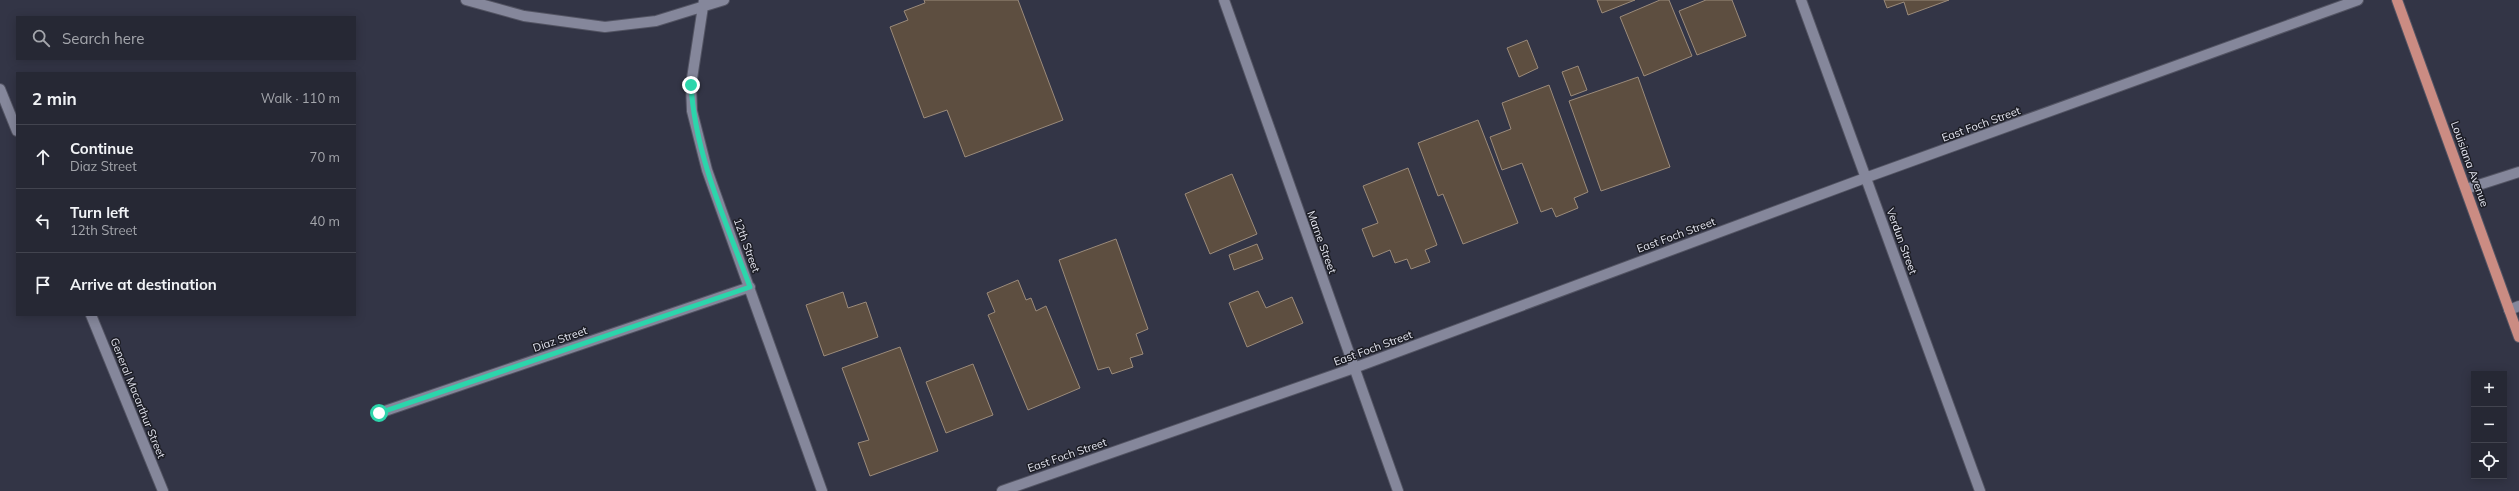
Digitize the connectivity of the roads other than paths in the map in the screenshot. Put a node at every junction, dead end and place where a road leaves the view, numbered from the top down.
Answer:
1 (466, 0) edge
2 (724, 0) edge
3 (1224, 0) edge
4 (1801, 0) edge
5 (2358, 0) edge
6 (2398, 0) edge
7 (703, 4) edge
8 (0, 89) edge
9 (16, 129) edge
10 (2519, 172) edge
11 (1866, 178) junction
12 (2466, 189) junction
13 (750, 287) junction
14 (2519, 306) edge
15 (2509, 310) junction
16 (91, 316) edge
17 (2519, 337) edge
18 (1354, 368) junction
19 (379, 413) dead end
20 (163, 491) edge
21 (822, 491) edge
22 (1002, 491) edge
23 (1398, 491) edge
24 (1980, 491) edge

1 - 7 street
2 - 7 street
3 - 18 street, Marne Street
4 - 11 street, Verdun Street
5 - 11 street, East Foch Street
6 - 12 main road, Louisiana Avenue
7 - 13 street, 12th Street
8 - 9 street
10 - 12 street
11 - 18 street, East Foch Street
11 - 24 street, Verdun Street
12 - 15 main road, Louisiana Avenue
13 - 19 street, Diaz Street
13 - 21 street, 12th Street
14 - 15 street
15 - 17 main road, Louisiana Avenue
16 - 20 street, General Macarthur Street
18 - 22 street, East Foch Street
18 - 23 street, Marne Street

